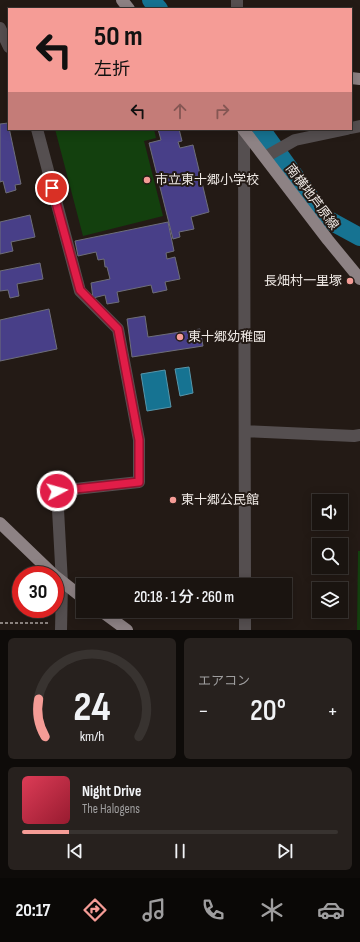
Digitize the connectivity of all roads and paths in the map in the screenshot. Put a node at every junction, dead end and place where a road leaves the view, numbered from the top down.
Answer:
1 (122, 0) edge
2 (129, 8) edge
3 (0, 28) edge
4 (8, 45) edge
5 (37, 130) edge
6 (244, 130) edge
7 (342, 130) edge
8 (265, 157) junction
9 (360, 278) edge
10 (245, 431) junction
11 (360, 435) edge
12 (0, 523) edge
13 (45, 566) edge
14 (57, 566) edge
15 (245, 578) edge
16 (64, 583) edge
17 (76, 593) edge
18 (110, 618) edge
19 (245, 618) edge
20 (0, 623) edge
21 (61, 626) edge
22 (128, 630) edge
23 (245, 630) edge

1 - 2 main road
3 - 4 street
5 - 14 street
6 - 8 main road, 南横地芦原線
6 - 10 street
7 - 8 street
8 - 9 main road, 南横地芦原線
10 - 11 street
10 - 15 street
12 - 13 main road
16 - 17 main road
18 - 22 main road
19 - 23 street
20 - 21 path

